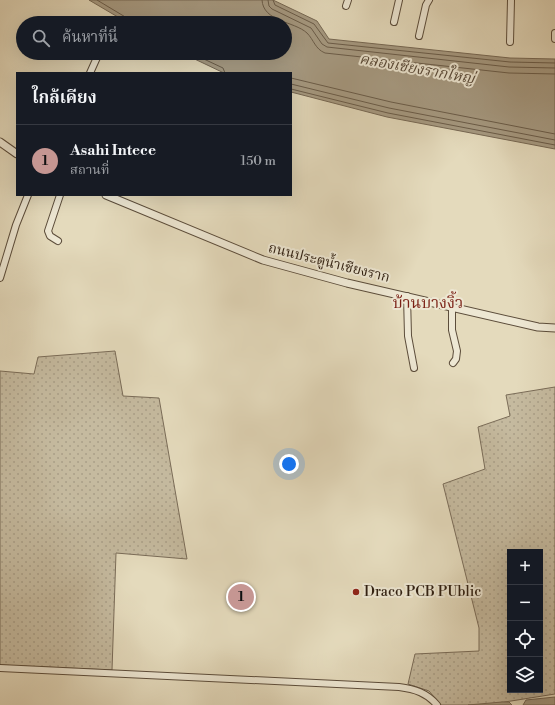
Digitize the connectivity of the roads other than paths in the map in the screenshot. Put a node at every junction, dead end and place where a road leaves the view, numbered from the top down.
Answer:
1 (399, 0) edge
2 (428, 0) edge
3 (511, 0) edge
4 (394, 22) dead end
5 (555, 33) edge
6 (419, 36) dead end
7 (555, 39) edge
8 (510, 42) dead end
9 (96, 60) edge
10 (90, 72) edge
11 (0, 142) edge
12 (16, 153) edge
13 (28, 196) edge
14 (60, 196) edge
15 (108, 196) edge
16 (58, 241) dead end
17 (0, 278) edge
18 (408, 296) junction
19 (452, 306) junction
20 (555, 328) edge
21 (453, 363) dead end
22 (414, 368) dead end
23 (0, 668) edge
24 (437, 705) edge

1 - 4 street
2 - 6 street
3 - 8 street
5 - 7 street
9 - 10 street
11 - 12 street
13 - 17 street
14 - 16 street
15 - 18 street, ถนนประตูน้ำเชียงราก
18 - 19 street, ถนนประตูน้ำเชียงราก
18 - 22 street
19 - 20 street, ถนนประตูน้ำเชียงราก
19 - 21 street
23 - 24 street

